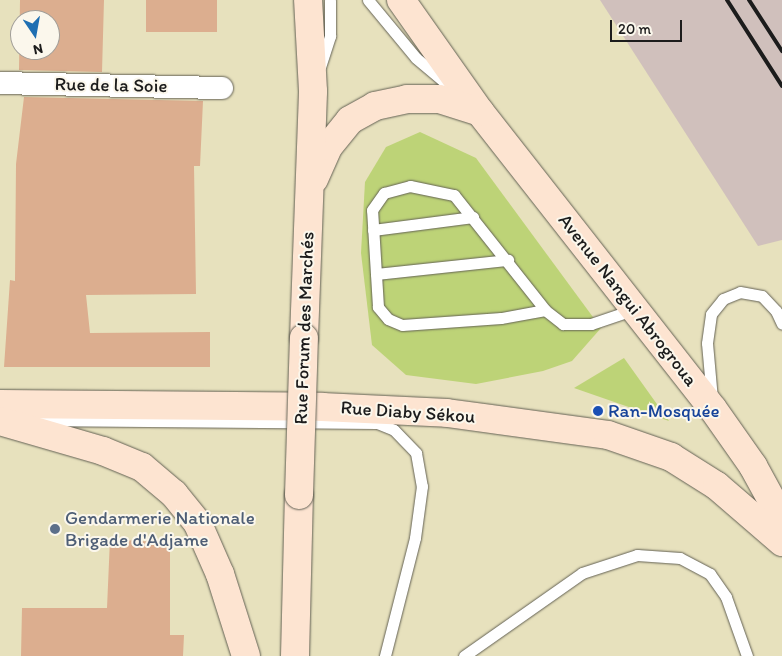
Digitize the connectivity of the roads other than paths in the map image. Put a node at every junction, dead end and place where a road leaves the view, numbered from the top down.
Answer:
1 (308, 0) edge
2 (330, 0) edge
3 (368, 0) edge
4 (402, 0) edge
5 (0, 83) edge
6 (222, 88) dead end
7 (313, 92) junction
8 (480, 112) junction
9 (308, 192) junction
10 (473, 217) junction
11 (373, 230) junction
12 (508, 260) junction
13 (376, 274) junction
14 (635, 309) junction
15 (545, 310) junction
16 (782, 324) edge
17 (0, 404) edge
18 (713, 409) junction
19 (0, 420) edge
20 (782, 519) edge
21 (782, 542) edge
22 (302, 652) edge
23 (246, 656) edge
24 (385, 656) edge
25 (464, 656) edge
26 (747, 656) edge

1 - 7 street, Rue Forum des Marchés
2 - 7 lane
3 - 8 lane, Avenue Nangui Abrogroua
4 - 8 street, Avenue Nangui Abrogroua
5 - 6 street, Rue de la Soie
7 - 9 street, Rue Forum des Marchés
8 - 9 street
8 - 14 street, Avenue Nangui Abrogroua
9 - 22 street, Rue Forum des Marchés, bridge
10 - 11 lane
10 - 11 lane
10 - 12 lane
11 - 13 lane
12 - 13 lane
12 - 15 lane
13 - 15 lane
14 - 15 lane
14 - 18 street, Avenue Nangui Abrogroua
16 - 18 lane
17 - 21 street, Rue Diaby Sékou
18 - 20 street, Avenue Nangui Abrogroua
19 - 23 street
19 - 24 lane
25 - 26 lane

